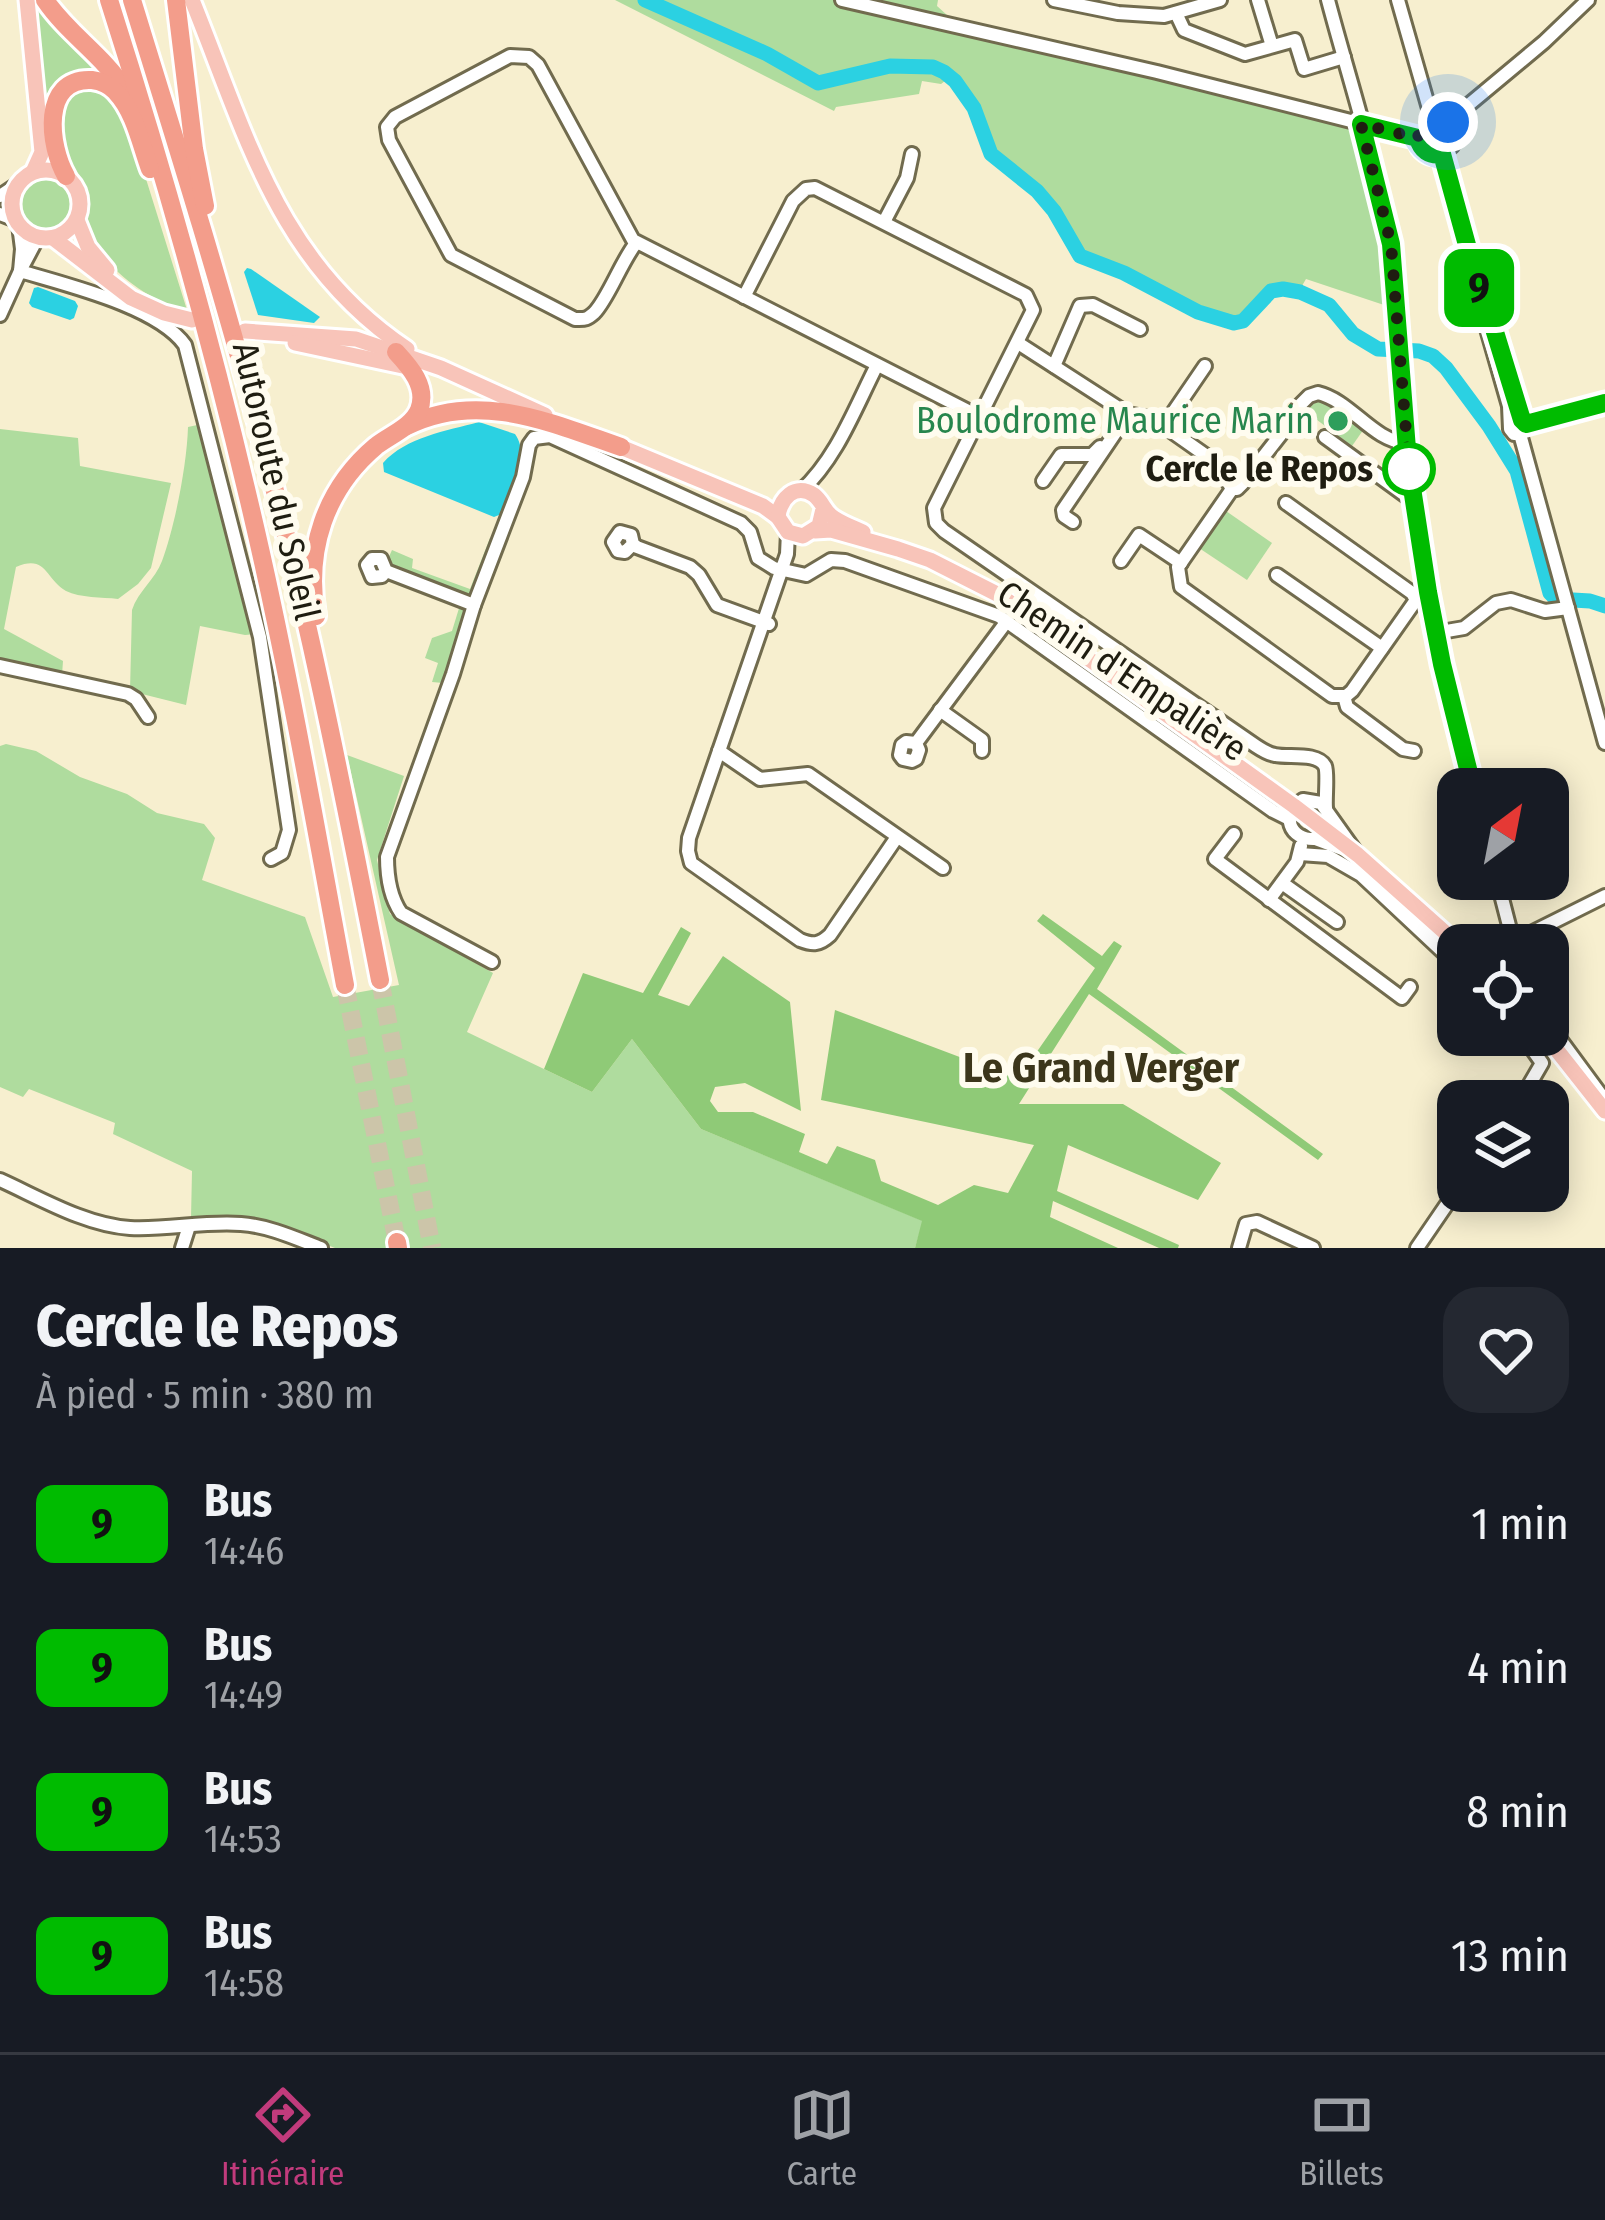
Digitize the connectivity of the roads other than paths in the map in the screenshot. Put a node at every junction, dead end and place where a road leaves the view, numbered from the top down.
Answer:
1 (28, 0) edge
2 (45, 0) edge
3 (110, 0) edge
4 (132, 0) edge
5 (176, 0) edge
6 (192, 0) edge
7 (842, 0) edge
8 (1054, 0) edge
9 (1220, 0) edge
10 (1258, 0) edge
11 (1328, 0) edge
12 (1398, 0) edge
13 (1588, 0) edge
14 (894, 6) edge
15 (1127, 6) edge
16 (1176, 13) junction
17 (1272, 46) junction
18 (1344, 57) junction
19 (1432, 119) junction
20 (1448, 122) junction
21 (1361, 124) junction
22 (1418, 138) junction
23 (912, 154) dead end
24 (1442, 154) junction
25 (33, 172) junction
26 (66, 176) junction
27 (18, 184) junction
28 (0, 196) edge
29 (165, 212) junction
30 (11, 219) edge
31 (77, 220) junction
32 (884, 222) junction
33 (45, 237) junction
34 (636, 242) junction
35 (20, 271) junction
36 (744, 297) junction
37 (350, 304) junction
38 (0, 315) edge
39 (193, 321) junction
40 (1140, 329) dead end
41 (356, 340) junction
42 (1018, 343) junction
43 (341, 352) junction
44 (403, 359) junction
45 (877, 365) junction
46 (1054, 366) junction
47 (1205, 366) dead end
48 (441, 368) junction
49 (1605, 404) edge
50 (523, 406) junction
51 (254, 409) junction
52 (1126, 413) junction
53 (980, 417) junction
54 (1520, 425) junction
55 (1164, 426) junction
56 (398, 431) junction
57 (1325, 437) dead end
58 (1406, 443) junction
59 (621, 447) junction
60 (818, 475) junction
61 (697, 477) junction
62 (1043, 481) dead end
63 (1232, 489) junction
64 (794, 493) junction
65 (1413, 500) junction
66 (1286, 503) dead end
67 (820, 504) junction
68 (778, 517) junction
69 (1073, 522) dead end
70 (802, 533) junction
71 (633, 544) dead end
72 (898, 549) junction
73 (1120, 561) dead end
74 (1181, 563) junction
75 (782, 570) junction
76 (386, 571) dead end
77 (1277, 575) dead end
78 (1423, 600) junction
79 (1566, 602) junction
80 (474, 604) junction
81 (1007, 621) junction
82 (767, 623) junction
83 (1435, 633) junction
84 (1382, 648) junction
85 (0, 666) edge
86 (1344, 697) junction
87 (940, 710) junction
88 (148, 717) dead end
89 (916, 743) dead end
90 (1605, 743) edge
91 (719, 751) junction
92 (982, 751) dead end
93 (1414, 751) dead end
94 (1468, 768) edge
95 (342, 780) junction
96 (1324, 783) junction
97 (1297, 808) junction
98 (1320, 826) junction
99 (1234, 834) dead end
100 (897, 837) junction
101 (1300, 854) junction
102 (271, 859) dead end
103 (943, 868) dead end
104 (1282, 883) junction
105 (1605, 896) edge
106 (1269, 901) junction
107 (1337, 922) dead end
108 (1552, 924) edge
109 (1437, 925) edge
110 (1437, 946) edge
111 (492, 962) dead end
112 (380, 980) tunnel mouth
113 (345, 985) tunnel mouth
114 (1410, 988) dead end
115 (1569, 1051) edge
116 (1562, 1056) edge
117 (1605, 1100) edge
118 (1605, 1111) edge
119 (0, 1180) edge
120 (1442, 1212) edge
121 (189, 1226) junction
122 (182, 1248) edge
123 (321, 1248) edge
124 (1239, 1248) edge
125 (1313, 1248) edge
126 (1417, 1248) edge

1 - 25 main road
2 - 29 highway
3 - 39 highway, Autoroute du Soleil
4 - 51 highway, Autoroute du Soleil
5 - 51 highway
6 - 37 main road
7 - 14 street
8 - 15 street
9 - 16 street
10 - 17 street
11 - 18 street
12 - 19 street
13 - 20 street
14 - 21 street
15 - 16 street
16 - 17 street
17 - 18 street
18 - 21 street
19 - 20 street
19 - 22 street
20 - 24 street
21 - 22 street
21 - 58 street
22 - 24 street
23 - 32 street
24 - 54 street
25 - 26 main road
25 - 27 main road
26 - 29 highway
26 - 31 main road
27 - 28 street
27 - 30 main road
29 - 39 highway
30 - 33 main road
30 - 35 street
31 - 33 main road
31 - 39 main road
32 - 36 street
32 - 42 street
33 - 35 street
33 - 39 main road
34 - 34 street
34 - 36 street
35 - 38 street
35 - 102 street
36 - 45 street
37 - 41 main road
37 - 48 main road
39 - 113 highway, Autoroute du Soleil
40 - 46 street
41 - 43 main road
41 - 43 main road
41 - 44 main road
42 - 46 street
42 - 53 street
43 - 44 main road
44 - 48 main road
44 - 50 main road
44 - 56 highway
45 - 53 street
45 - 60 street
46 - 52 street
47 - 55 street
48 - 50 main road
49 - 54 street
50 - 59 main road
51 - 95 highway, Autoroute du Soleil
52 - 55 street
52 - 62 street
52 - 69 street
53 - 96 street
54 - 79 street
55 - 63 street
56 - 59 highway
56 - 95 highway
57 - 65 street
58 - 63 street
58 - 65 street
59 - 61 main road
60 - 64 street
60 - 67 street
61 - 64 main road
61 - 68 main road
63 - 74 street
64 - 67 main road
64 - 68 main road
65 - 78 street
66 - 78 street
67 - 70 main road
67 - 72 main road
68 - 70 main road
70 - 72 main road
70 - 75 street
71 - 82 street
72 - 97 main road
73 - 74 street
74 - 86 street
75 - 80 street
75 - 81 street, Chemin d'Empalière
75 - 82 street
76 - 80 street
77 - 84 street
78 - 83 street
78 - 84 street
79 - 83 street
79 - 90 street
80 - 111 street
81 - 87 street
81 - 97 street, Chemin d'Empalière
82 - 91 street
83 - 94 street
84 - 86 street
85 - 88 street
86 - 93 street
87 - 89 street
87 - 92 street
91 - 100 street
91 - 100 street
95 - 112 highway, Autoroute du Soleil
96 - 97 street
96 - 98 street
97 - 98 main road
97 - 98 street, Chemin d'Empalière
98 - 101 street
98 - 109 main road
99 - 106 street
100 - 103 street
101 - 104 street
101 - 110 street
104 - 106 street
104 - 107 street
105 - 108 street
106 - 114 street
115 - 117 street
116 - 118 main road
119 - 121 street
120 - 126 street
121 - 122 street
121 - 123 street
124 - 125 street

